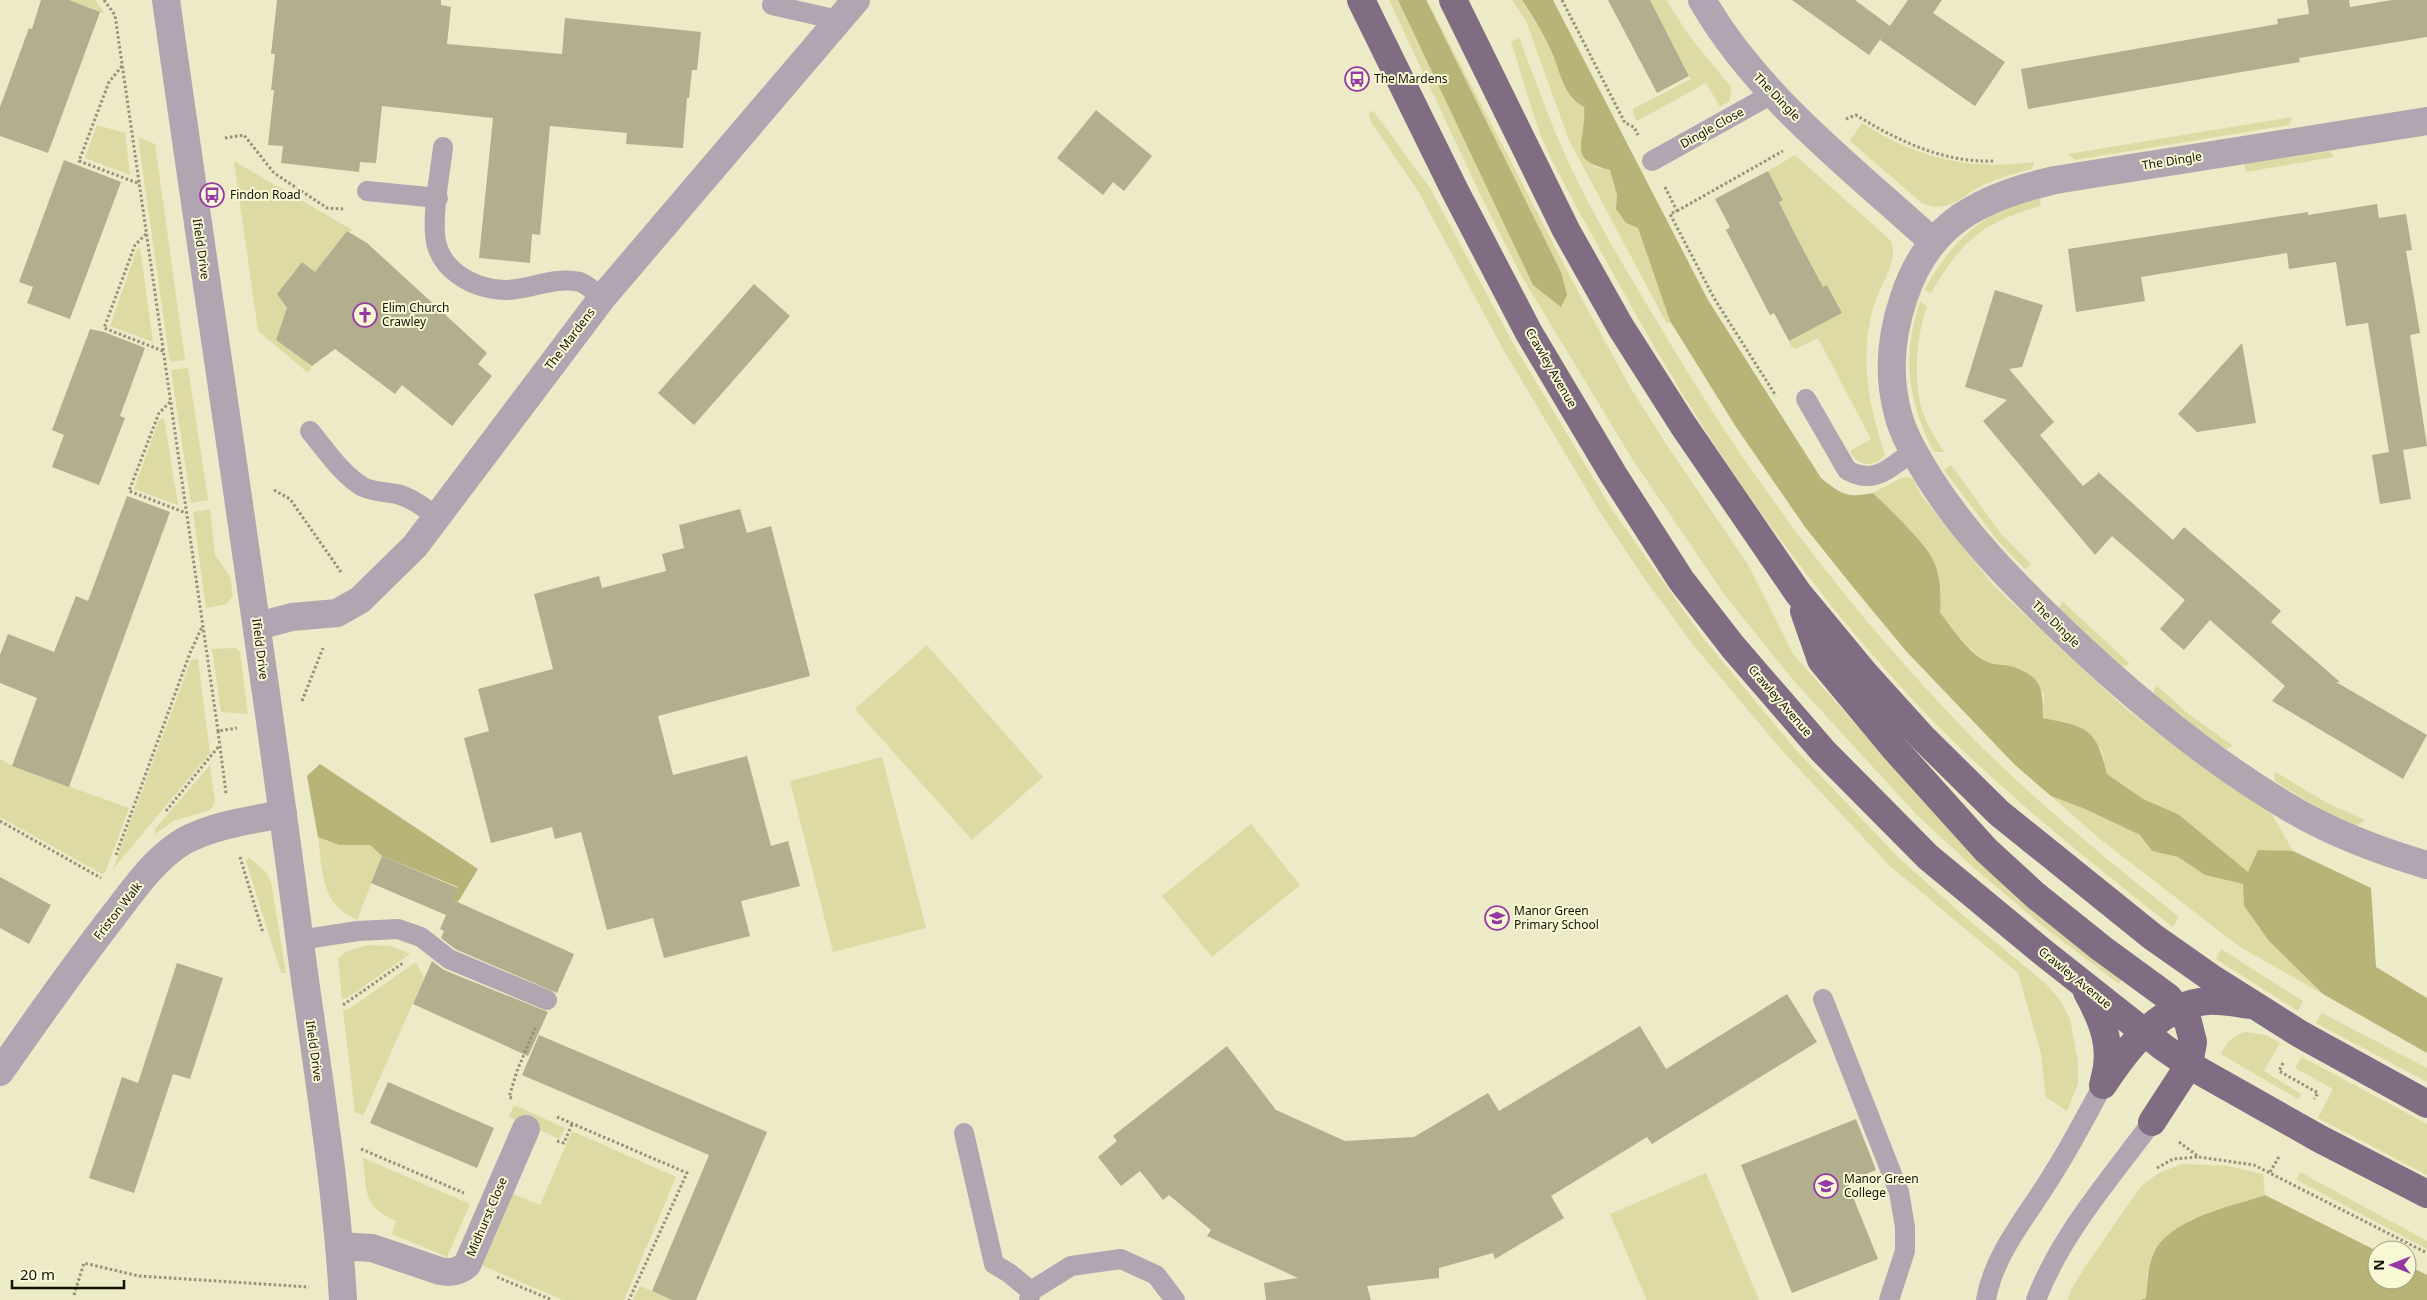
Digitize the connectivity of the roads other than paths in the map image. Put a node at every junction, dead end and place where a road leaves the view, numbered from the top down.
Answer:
1 (166, 0) edge
2 (856, 0) edge
3 (1360, 0) edge
4 (1453, 0) edge
5 (1702, 0) edge
6 (772, 6) dead end
7 (838, 20) junction
8 (1772, 94) junction
9 (2427, 121) edge
10 (443, 147) dead end
11 (1652, 161) road end
12 (367, 190) road end
13 (438, 198) junction
14 (1933, 242) junction
15 (602, 298) junction
16 (1806, 399) road end
17 (310, 431) dead end
18 (1913, 451) junction
19 (437, 517) junction
20 (1798, 593) junction
21 (258, 626) junction
22 (283, 814) junction
23 (2427, 864) edge
24 (299, 940) junction
25 (2082, 984) junction
26 (1823, 999) dead end
27 (547, 1000) road end
28 (2256, 1006) junction
29 (2178, 1008) junction
30 (2144, 1033) junction
31 (2189, 1065) junction
32 (0, 1072) edge
33 (2103, 1085) junction
34 (2427, 1104) edge
35 (2152, 1122) joint
36 (526, 1129) dead end
37 (964, 1133) dead end
38 (2427, 1194) edge
39 (339, 1246) junction
40 (343, 1294) edge
41 (1030, 1296) edge
42 (1175, 1300) edge
43 (1889, 1300) edge
44 (1986, 1300) edge
45 (2036, 1300) edge

1 - 21 street, Ifield Drive
2 - 7 street, The Mardens
3 - 25 main road, Crawley Avenue
4 - 20 main road
5 - 8 street, The Dingle
6 - 7 lane
7 - 15 street, The Mardens
8 - 11 lane, Dingle Close
8 - 14 street, The Dingle
9 - 14 street, The Dingle
10 - 13 lane
12 - 13 lane
13 - 15 lane
14 - 18 street, The Dingle
15 - 19 street, The Mardens
16 - 18 lane
17 - 19 lane
18 - 23 street, The Dingle
19 - 21 street, The Mardens
20 - 28 main road
20 - 29 main road
21 - 22 street, Ifield Drive
22 - 24 street, Ifield Drive
22 - 32 street, Friston Walk
24 - 27 lane
24 - 39 street, Ifield Drive
25 - 30 main road, Crawley Avenue
25 - 33 main road
26 - 43 lane
28 - 29 main road
28 - 34 main road
29 - 30 main road
29 - 31 main road
30 - 31 main road, Crawley Avenue
30 - 33 main road
31 - 35 main road
31 - 38 main road, Crawley Avenue
33 - 44 lane
35 - 45 lane
36 - 39 street, Midhurst Close
37 - 41 lane
39 - 40 street, Ifield Drive
41 - 42 lane

